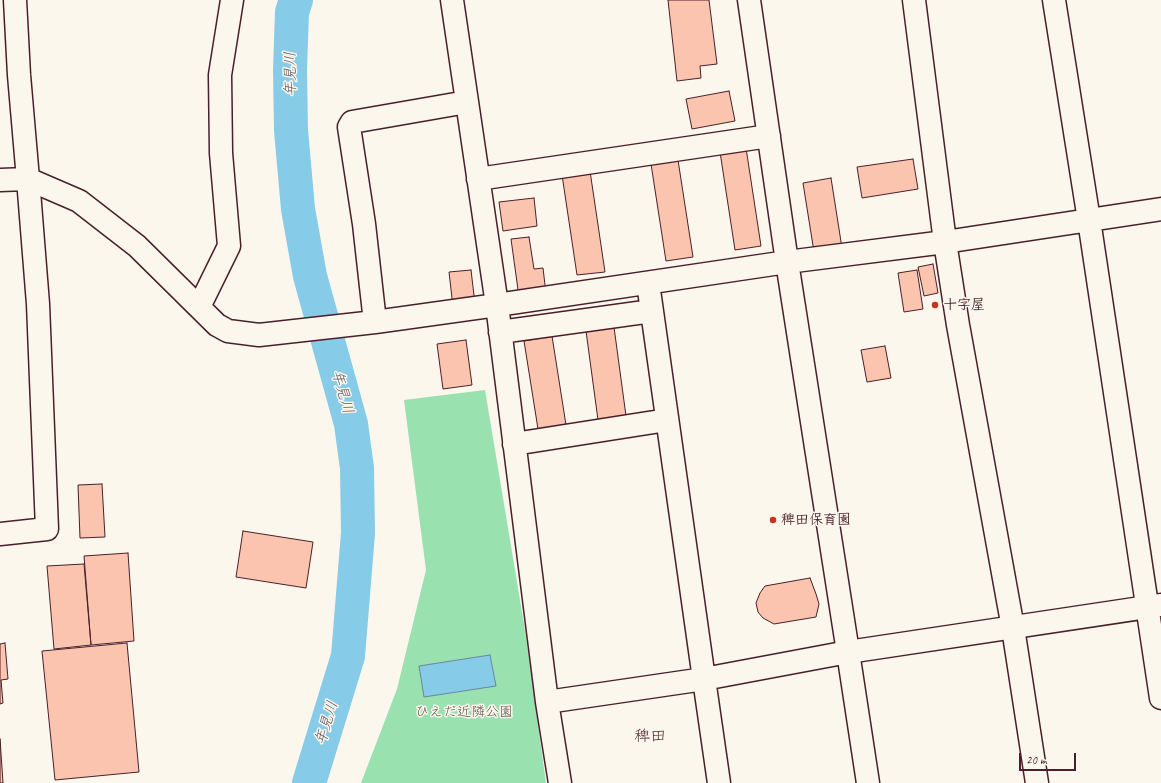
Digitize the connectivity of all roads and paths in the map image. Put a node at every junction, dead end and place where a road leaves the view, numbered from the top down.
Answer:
1 (15, 0) edge
2 (232, 0) edge
3 (452, 0) edge
4 (749, 0) edge
5 (914, 0) edge
6 (1054, 0) edge
7 (9, 75) edge
8 (467, 102) junction
9 (769, 136) junction
10 (478, 179) junction
11 (0, 180) edge
12 (28, 180) junction
13 (1161, 209) edge
14 (1089, 220) junction
15 (945, 242) junction
16 (787, 262) junction
17 (648, 283) junction
18 (497, 305) junction
19 (199, 307) junction
20 (652, 311) junction
21 (376, 322) junction
22 (500, 332) junction
23 (667, 420) junction
24 (514, 444) junction
25 (0, 534) edge
26 (1154, 606) edge
27 (1013, 628) junction
28 (848, 652) junction
29 (704, 679) junction
30 (1161, 698) edge
31 (547, 702) junction
32 (560, 783) edge
33 (719, 783) edge
34 (868, 783) edge
35 (1037, 783) edge

1 - 7 street
2 - 19 street
3 - 8 street
4 - 9 street
5 - 15 street
6 - 14 street
7 - 12 street
8 - 10 street
8 - 21 street
9 - 10 street
9 - 16 street
10 - 18 street
11 - 12 street
12 - 19 street
12 - 25 street
13 - 14 street
14 - 15 street
14 - 26 street
15 - 16 street
15 - 27 street
16 - 17 street
16 - 28 street
17 - 18 street
17 - 20 street
18 - 21 street
18 - 22 street
19 - 21 street
20 - 22 street
20 - 23 street
22 - 24 street
23 - 24 street
23 - 29 street
24 - 31 street
26 - 27 street
26 - 30 street
27 - 28 street
27 - 35 street
28 - 29 street
28 - 34 street
29 - 31 street
29 - 33 street
31 - 32 street

